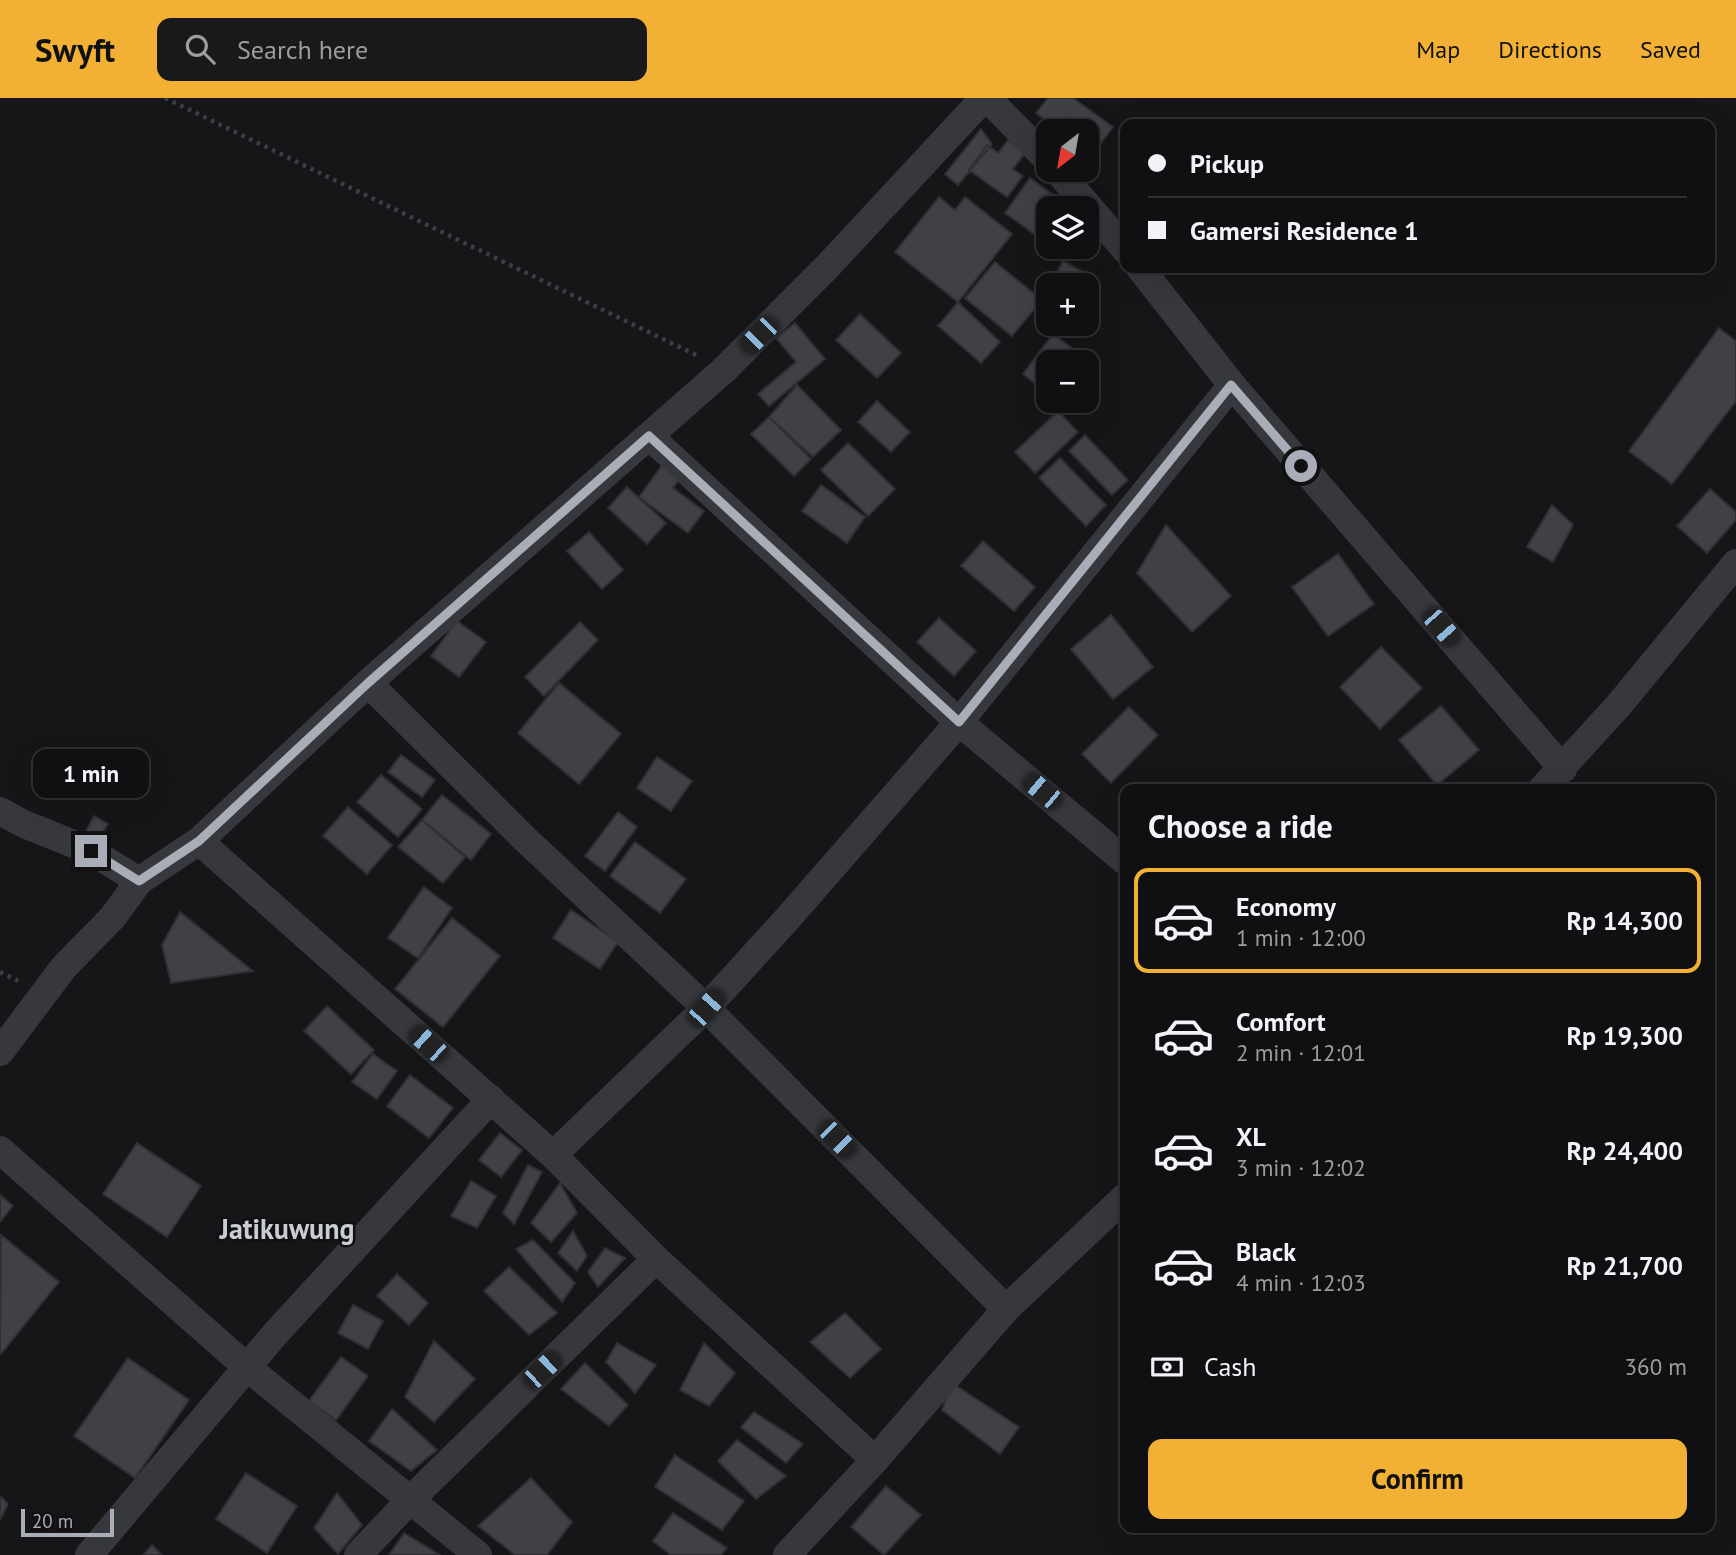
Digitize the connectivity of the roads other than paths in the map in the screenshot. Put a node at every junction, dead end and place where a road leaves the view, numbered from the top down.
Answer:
1 (986, 98) edge
2 (1036, 148) edge
3 (1067, 182) edge
4 (1120, 243) edge
5 (1144, 273) edge
6 (1231, 385) junction
7 (649, 436) junction
8 (1736, 563) edge
9 (368, 683) junction
10 (959, 722) junction
11 (1563, 769) junction
12 (1547, 784) edge
13 (0, 811) edge
14 (199, 841) junction
15 (1120, 857) edge
16 (139, 881) junction
17 (706, 1008) junction
18 (0, 1052) edge
19 (491, 1099) junction
20 (0, 1150) edge
21 (553, 1154) junction
22 (1120, 1202) edge
23 (656, 1259) junction
24 (1006, 1308) junction
25 (248, 1368) junction
26 (875, 1460) junction
27 (410, 1500) junction
28 (89, 1555) edge
29 (358, 1555) edge
30 (478, 1555) edge
31 (787, 1555) edge

1 - 2 street
1 - 7 street
3 - 4 street
5 - 6 street
6 - 10 street
6 - 11 street
7 - 9 street
7 - 10 street
8 - 11 street
9 - 14 street
9 - 17 street
10 - 15 street
10 - 17 street
11 - 12 street
13 - 16 street
14 - 16 street
14 - 19 street
16 - 18 street
17 - 21 street
17 - 24 street
19 - 21 street
19 - 25 street
20 - 25 street
21 - 23 street
22 - 24 street
23 - 26 street
23 - 27 street
24 - 26 street
25 - 27 street
25 - 28 street
26 - 31 street
27 - 29 street
27 - 30 street

